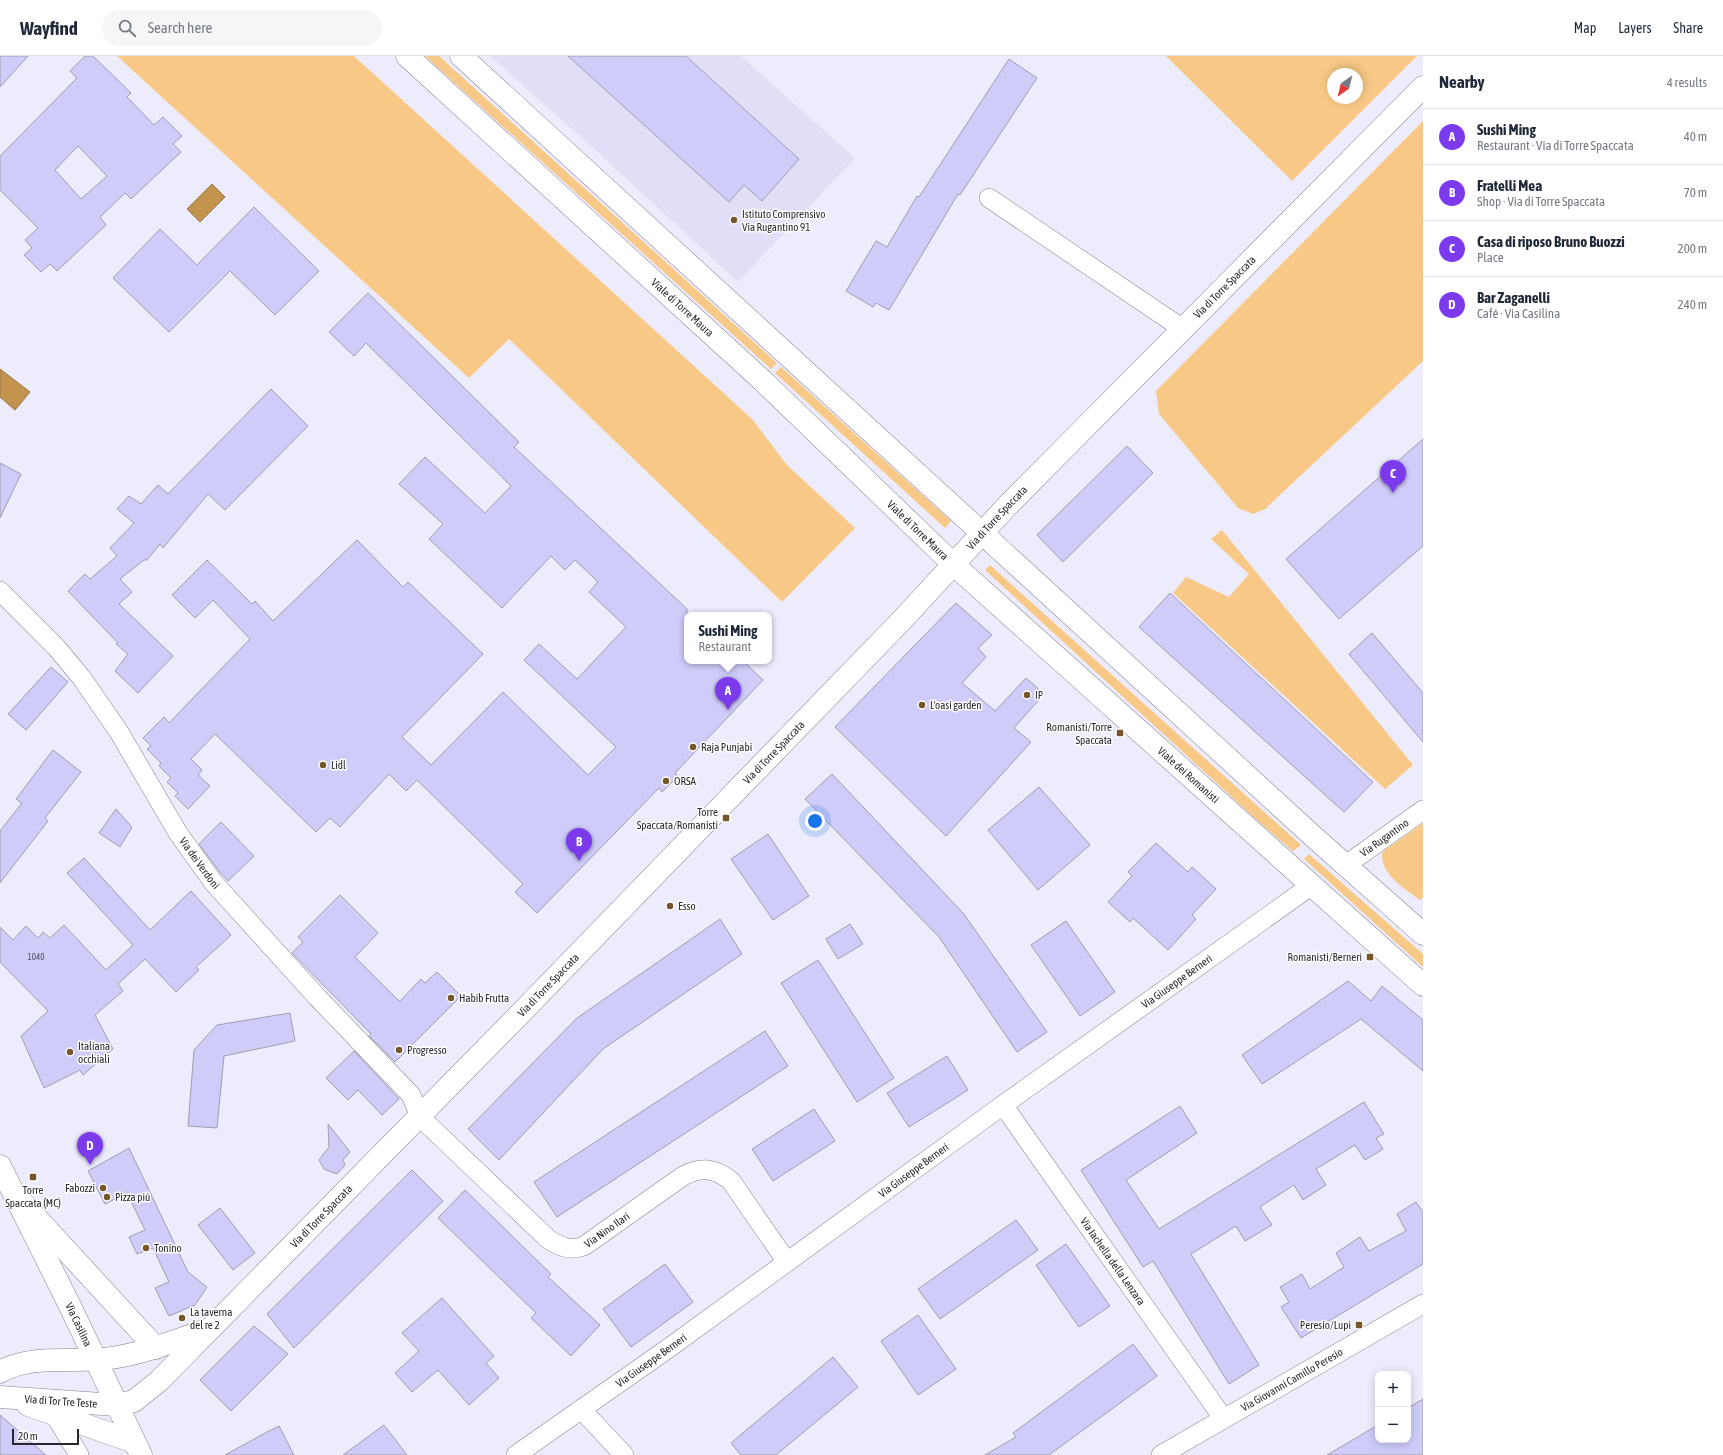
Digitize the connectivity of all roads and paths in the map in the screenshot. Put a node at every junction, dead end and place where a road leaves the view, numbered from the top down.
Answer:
1 (407, 56) edge
2 (462, 56) edge
3 (1423, 87) edge
4 (989, 198) dead end
5 (1183, 329) junction
6 (982, 532) junction
7 (953, 564) junction
8 (0, 591) edge
9 (1423, 810) edge
10 (1346, 865) junction
11 (1312, 885) junction
12 (1423, 934) edge
13 (1423, 985) edge
14 (1003, 1105) junction
15 (420, 1117) junction
16 (0, 1166) edge
17 (15, 1195) junction
18 (787, 1262) junction
19 (1423, 1304) edge
20 (212, 1328) junction
21 (156, 1348) junction
22 (95, 1360) junction
23 (0, 1372) edge
24 (3, 1397) edge
25 (116, 1405) junction
26 (581, 1408) junction
27 (55, 1415) junction
28 (1223, 1418) junction
29 (138, 1448) edge
30 (79, 1455) edge
31 (516, 1455) edge
32 (624, 1455) edge
33 (1161, 1455) edge

1 - 7 street, Viale di Torre Maura
2 - 6 street
3 - 5 street, Via di Torre Spaccata
4 - 5 street
5 - 6 street, Via di Torre Spaccata
6 - 7 street, Via di Torre Spaccata
6 - 10 street
7 - 11 street, Viale dei Romanisti
7 - 15 street, Via di Torre Spaccata
8 - 15 street, Via dei Verdoni
9 - 10 street, Via Rugantino
10 - 12 street
11 - 13 street, Viale dei Romanisti
11 - 14 street, Via Giuseppe Berneri
14 - 18 street, Via Giuseppe Berneri
14 - 28 street, Via Iachella della Lenzara
15 - 18 street, Via Nino Ilari
15 - 20 street, Via di Torre Spaccata
16 - 17 street, Via Casilina
17 - 21 street, Via Casilina
17 - 22 street, Via Casilina
18 - 26 street, Via Giuseppe Berneri
19 - 28 street, Via Giovanni Camillo Peresio
20 - 21 street
20 - 25 street, Via di Torre Spaccata
21 - 22 street
22 - 23 street
22 - 25 street, Via Casilina
24 - 25 street, Via di Tor Tre Teste
24 - 27 street, Via di Tor Tre Teste
25 - 29 street, Via Casilina
26 - 31 street, Via Giuseppe Berneri
26 - 32 street
27 - 29 street, Via di Tor Tre Teste
27 - 30 street
28 - 33 street, Via Giovanni Camillo Peresio

